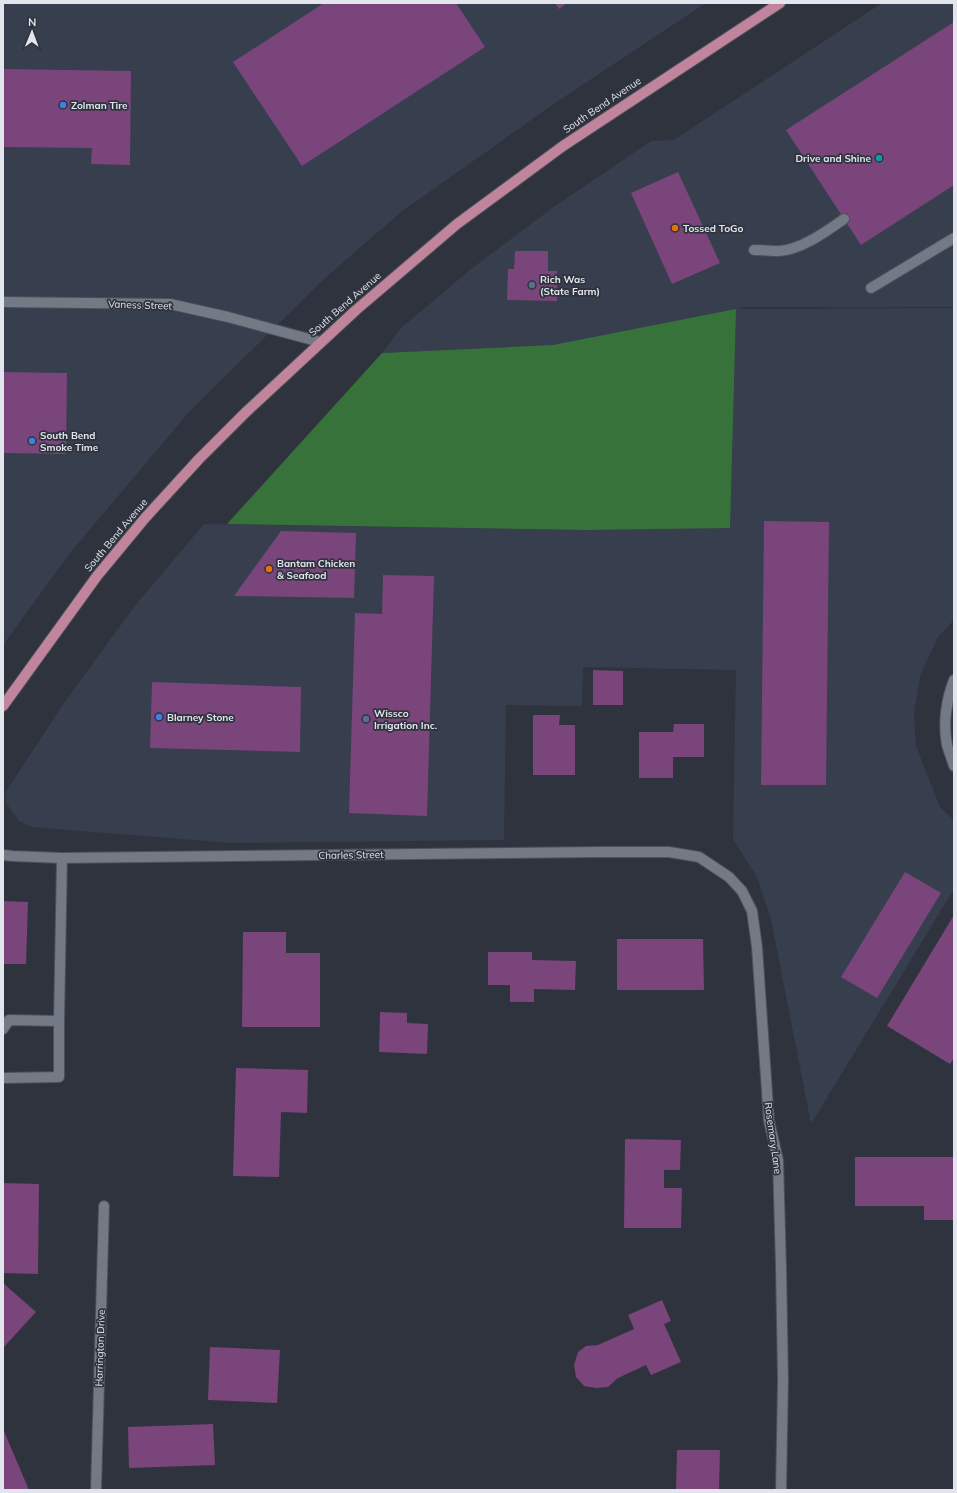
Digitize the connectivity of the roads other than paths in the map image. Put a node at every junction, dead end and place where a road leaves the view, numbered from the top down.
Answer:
1 (780, 3) edge
2 (844, 219) dead end
3 (954, 238) edge
4 (754, 250) dead end
5 (871, 288) dead end
6 (3, 302) edge
7 (320, 342) junction
8 (954, 680) edge
9 (3, 706) edge
10 (954, 766) edge
11 (3, 855) edge
12 (699, 857) joint
13 (62, 858) junction
14 (59, 1021) junction
15 (3, 1029) edge
16 (3, 1078) edge
17 (104, 1206) dead end
18 (96, 1490) edge
19 (781, 1490) edge

1 - 7 main road, South Bend Avenue
2 - 4 street
3 - 5 street
6 - 7 street, Vaness Street
7 - 9 main road, South Bend Avenue
8 - 10 street
11 - 13 street, Charles Street
12 - 13 street, Charles Street
12 - 19 street, Rosemary Lane
13 - 14 street
14 - 15 street
14 - 16 street
17 - 18 street, Harrington Drive

